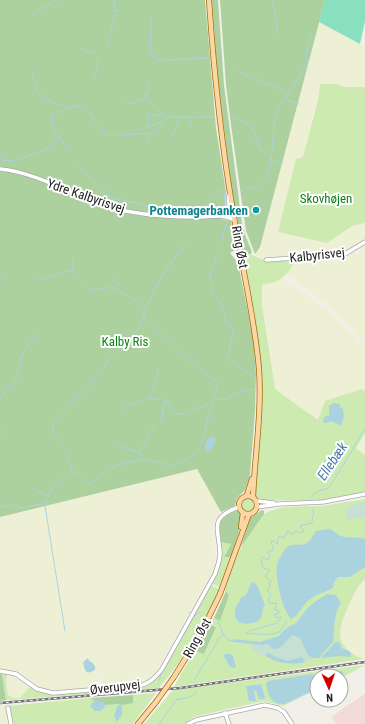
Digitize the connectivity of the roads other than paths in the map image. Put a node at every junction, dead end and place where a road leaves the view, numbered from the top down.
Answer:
1 (209, 0) edge
2 (0, 169) edge
3 (230, 191) junction
4 (222, 216) junction
5 (234, 220) junction
6 (365, 242) edge
7 (266, 260) dead end
8 (254, 471) junction
9 (365, 494) edge
10 (247, 495) junction
11 (253, 497) junction
12 (257, 501) junction
13 (279, 504) junction
14 (257, 507) junction
15 (239, 508) junction
16 (243, 513) junction
17 (249, 514) junction
18 (238, 542) junction
19 (0, 671) edge
20 (8, 708) dead end
21 (225, 713) junction
22 (11, 724) edge
23 (138, 724) edge
24 (188, 724) edge
25 (228, 724) edge
26 (292, 724) edge

1 - 3 main road, Ring Øst
2 - 4 street, Ydre Kalbyrisvej
3 - 4 street
3 - 5 main road, Ring Øst
4 - 5 street, Ydre Kalbyrisvej
5 - 8 main road, Ring Øst
6 - 7 street, Kalbyrisvej
8 - 10 main road, Ring Øst
8 - 11 main road, Ring Øst
9 - 13 street
10 - 11 main road
10 - 15 main road
11 - 12 main road
12 - 13 street
12 - 14 main road
13 - 14 street
14 - 17 main road
15 - 16 main road
15 - 19 street, Øverupvej
16 - 17 main road
16 - 18 main road, Ring Øst
17 - 18 main road, Ring Øst
18 - 23 main road, Ring Øst, bridge
20 - 22 street
21 - 24 street
21 - 25 street
21 - 26 street

